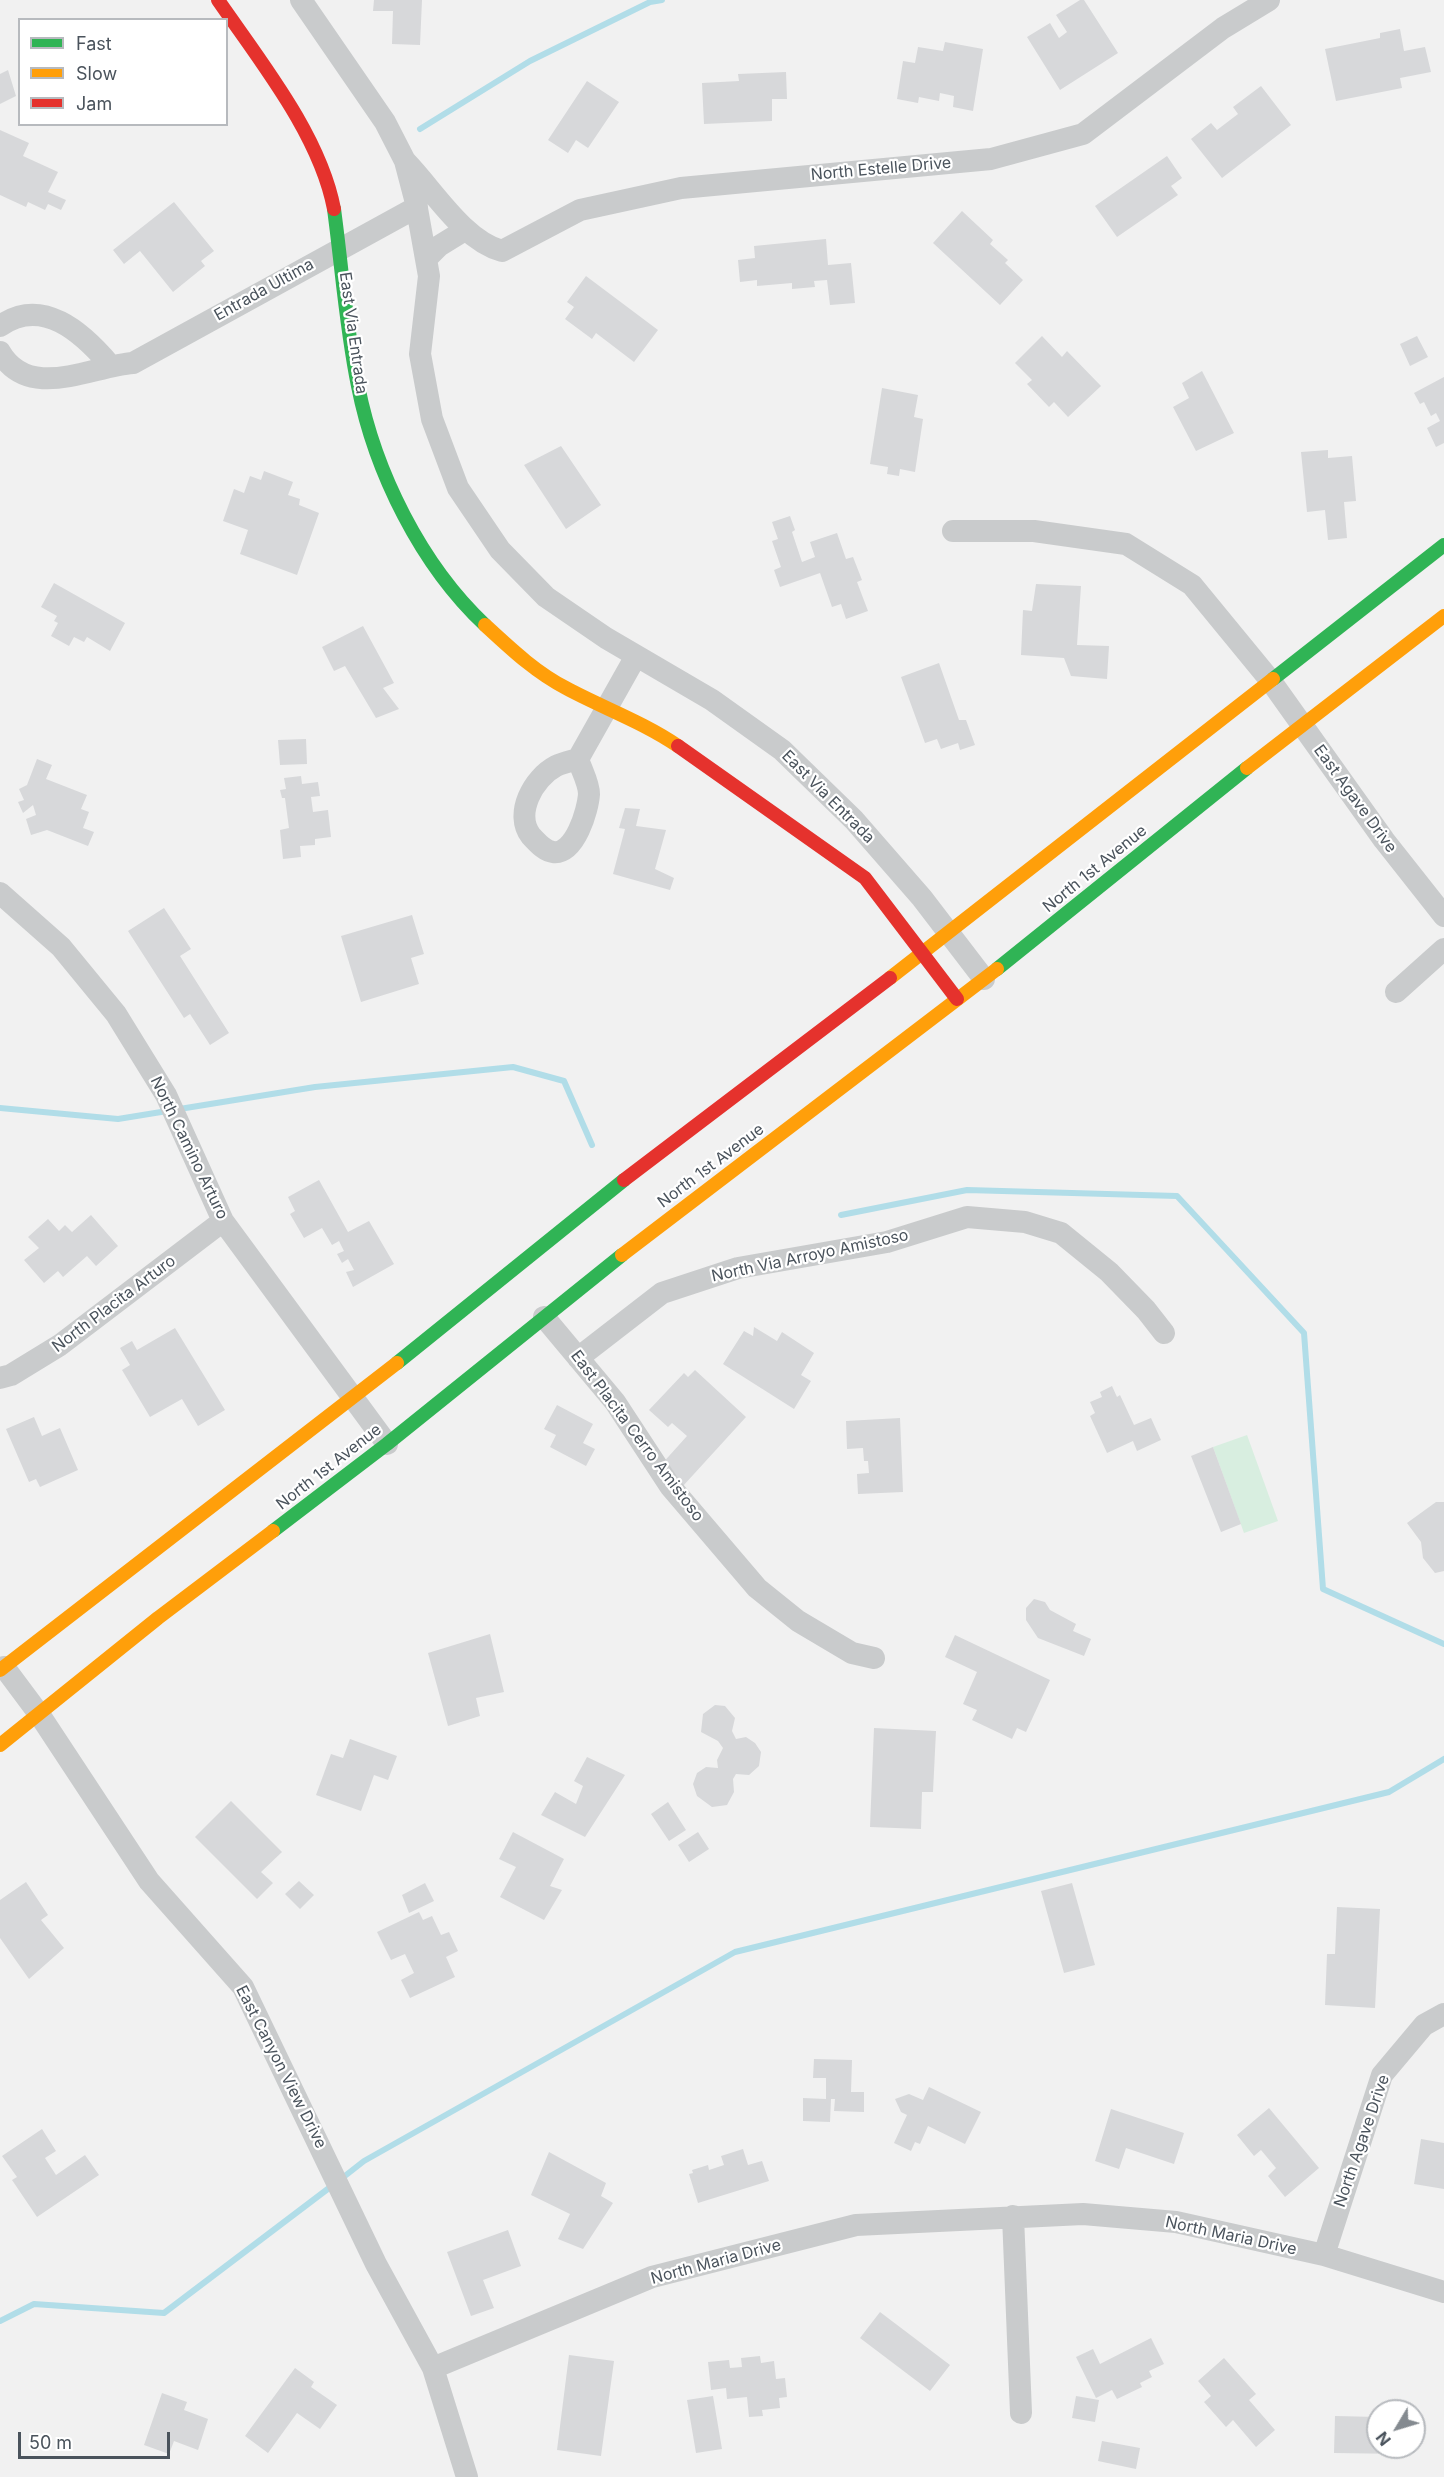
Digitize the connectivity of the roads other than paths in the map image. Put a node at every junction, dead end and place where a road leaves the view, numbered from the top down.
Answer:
1 (218, 0) edge
2 (301, 0) edge
3 (1269, 0) edge
4 (405, 161) junction
5 (417, 207) junction
6 (465, 230) junction
7 (341, 247) junction
8 (426, 259) junction
9 (0, 326) edge
10 (0, 352) edge
11 (110, 365) junction
12 (953, 531) dead end
13 (1444, 545) edge
14 (1444, 616) edge
15 (636, 656) junction
16 (1270, 680) junction
17 (606, 706) junction
18 (1303, 727) junction
19 (578, 759) dead end
20 (0, 893) edge
21 (1444, 916) edge
22 (949, 932) junction
23 (1444, 949) edge
24 (922, 953) junction
25 (984, 979) junction
26 (1396, 992) dead end
27 (957, 999) junction
28 (223, 1221) junction
29 (544, 1317) junction
30 (1164, 1333) dead end
31 (578, 1358) junction
32 (0, 1378) edge
33 (352, 1400) junction
34 (387, 1444) junction
35 (874, 1658) dead end
36 (2, 1669) edge
37 (39, 1714) junction
38 (0, 1745) edge
39 (1444, 2014) edge
40 (1013, 2216) junction
41 (1324, 2255) junction
42 (1444, 2292) edge
43 (433, 2368) junction
44 (1021, 2413) dead end
45 (467, 2477) edge

1 - 7 main road, East Via Entrada
2 - 4 street, East Via Entrada
3 - 6 street, North Estelle Drive
4 - 5 street, East Via Entrada
4 - 6 street, North Estelle Drive
5 - 7 street, Entrada Ultima
5 - 8 street, East Via Entrada
6 - 8 street
7 - 11 street, Entrada Ultima
7 - 17 main road, East Via Entrada
8 - 15 street, East Via Entrada
9 - 11 street
10 - 11 street, Entrada Ultima
12 - 16 street, East Agave Drive
13 - 16 main road
14 - 18 main road, North 1st Avenue
15 - 17 street
15 - 22 street, East Via Entrada
16 - 18 street, East Agave Drive
16 - 22 main road
17 - 19 street
17 - 24 main road, East Via Entrada
18 - 21 street, East Agave Drive
18 - 25 main road, North 1st Avenue
20 - 28 street, North Camino Arturo
22 - 24 main road
22 - 25 street, East Via Entrada
23 - 26 street
24 - 27 main road, East Via Entrada
24 - 33 main road
25 - 27 main road, North 1st Avenue
27 - 29 main road, North 1st Avenue
28 - 32 street, North Placita Arturo
28 - 33 street, North Camino Arturo
29 - 31 street, East Placita Cerro Amistoso
29 - 34 main road, North 1st Avenue
30 - 31 street, North Via Arroyo Amistoso
31 - 35 street, East Placita Cerro Amistoso
33 - 34 street, North Camino Arturo
33 - 36 main road
34 - 37 main road, North 1st Avenue
36 - 37 street, East Canyon View Drive
37 - 38 main road, North 1st Avenue
37 - 43 street, East Canyon View Drive
39 - 41 street, North Agave Drive
40 - 41 street, North Maria Drive
40 - 43 street, North Maria Drive
40 - 44 street
41 - 42 street, North Maria Drive
43 - 45 street, East Canyon View Drive

